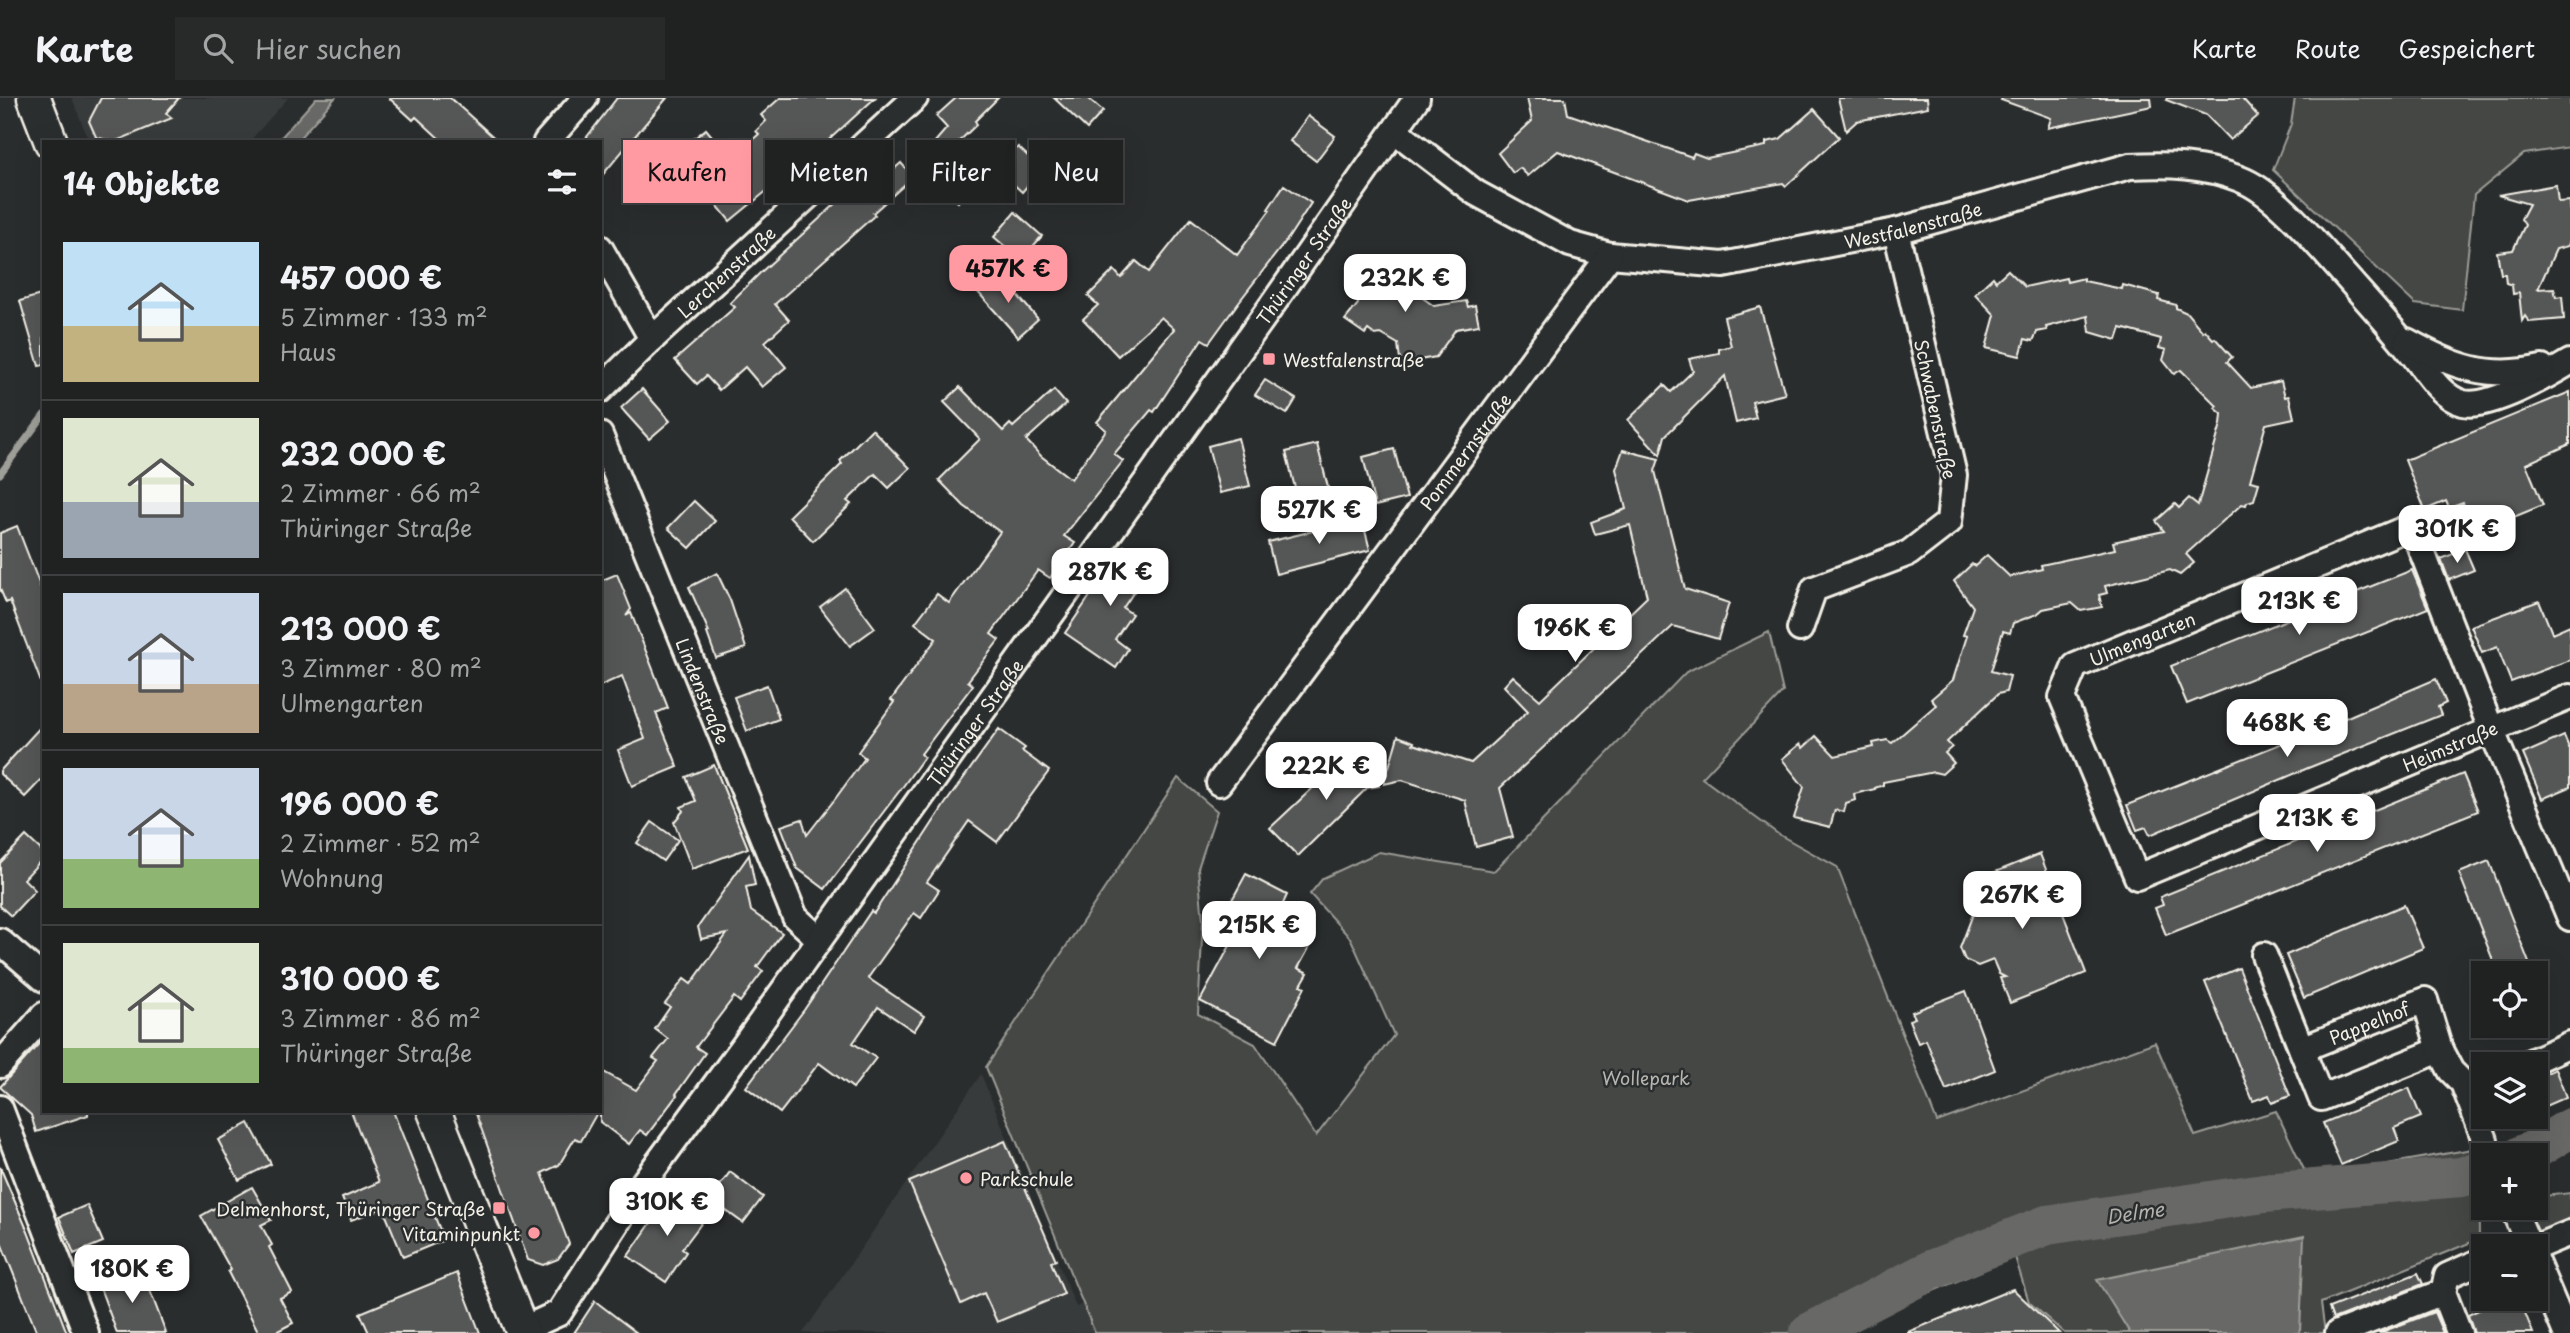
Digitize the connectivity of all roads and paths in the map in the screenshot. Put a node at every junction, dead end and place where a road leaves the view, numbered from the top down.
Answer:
1 (34, 98) edge
2 (585, 98) edge
3 (915, 98) edge
4 (1417, 98) edge
5 (1395, 131) junction
6 (50, 140) edge
7 (548, 140) edge
8 (1896, 231) junction
9 (602, 252) edge
10 (1610, 255) junction
11 (2398, 335) junction
12 (652, 339) junction
13 (2570, 362) edge
14 (602, 388) edge
15 (602, 440) edge
16 (1800, 629) dead end
17 (2570, 697) edge
18 (2491, 729) junction
19 (1219, 783) dead end
20 (2137, 877) joint
21 (2570, 918) edge
22 (819, 939) junction
23 (0, 941) edge
24 (2264, 955) dead end
25 (42, 977) edge
26 (42, 1017) edge
27 (2570, 1044) edge
28 (2302, 1049) junction
29 (2440, 1049) junction
30 (2548, 1054) edge
31 (0, 1065) edge
32 (2471, 1082) edge
33 (0, 1108) edge
34 (435, 1113) edge
35 (2482, 1129) edge
36 (2484, 1140) dead end
37 (2570, 1233) edge
38 (2548, 1242) edge
39 (2471, 1265) edge
40 (2548, 1290) edge
41 (2443, 1292) junction
42 (522, 1331) edge
43 (86, 1333) edge
44 (2338, 1333) edge
45 (2459, 1333) edge
46 (2566, 1333) edge

1 - 6 main road
2 - 7 street
3 - 12 street, Lerchenstraße
4 - 5 street, Thüringer Straße
5 - 10 street, Westfalenstraße
5 - 22 street, Thüringer Straße
8 - 10 street, Westfalenstraße
8 - 11 street, Westfalenstraße
8 - 16 street, Schwabenstraße
9 - 12 street
10 - 19 street, Pommernstraße
11 - 13 street, Westfalenstraße
11 - 13 street, Westfalenstraße
12 - 14 street, Lerchenstraße
15 - 22 street, Lindenstraße
17 - 18 street, Heimstraße
18 - 20 street, Heimstraße
18 - 20 street, Ulmengarten
18 - 21 street
22 - 42 street, Thüringer Straße
23 - 25 street
24 - 28 street
26 - 31 street
27 - 30 street
28 - 29 street
28 - 29 street, Pappelhof
29 - 32 street, Pappelhof
33 - 43 street
34 - 42 main road
35 - 36 street, Pappelhof
37 - 38 street
39 - 41 street
40 - 46 street
41 - 44 street
41 - 45 street

